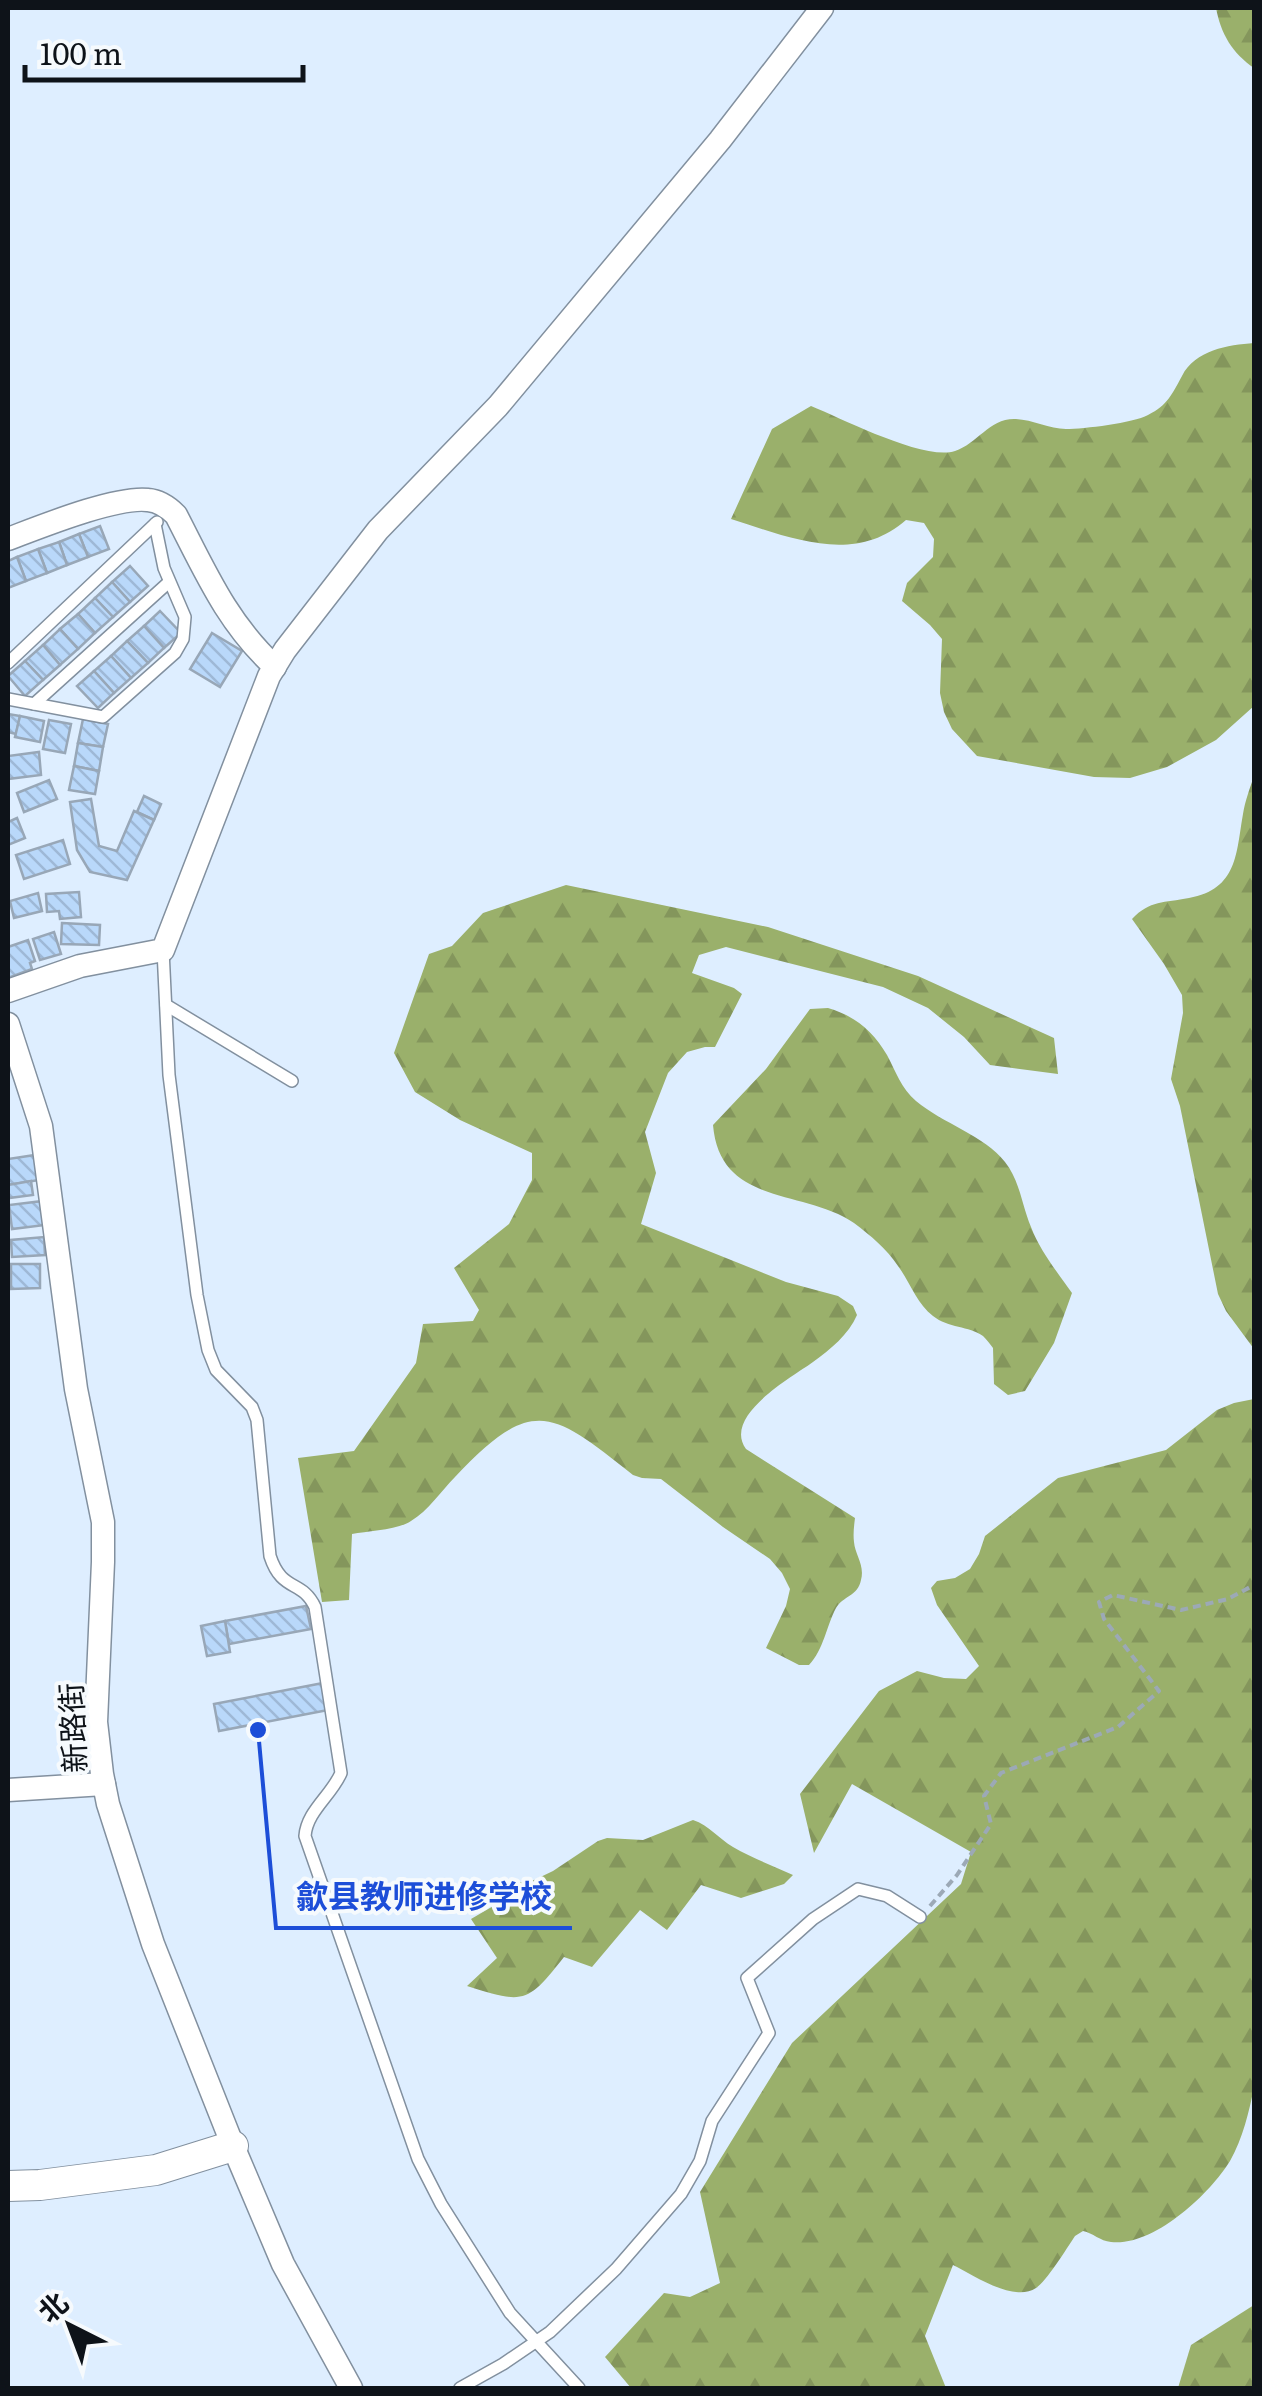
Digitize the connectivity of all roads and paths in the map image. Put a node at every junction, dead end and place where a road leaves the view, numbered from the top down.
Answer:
1 (822, 8) edge
2 (162, 516) junction
3 (8, 539) edge
4 (170, 582) junction
5 (8, 663) edge
6 (274, 666) junction
7 (8, 699) edge
8 (34, 704) junction
9 (163, 950) junction
10 (8, 991) edge
11 (166, 1005) junction
12 (8, 1024) edge
13 (292, 1081) dead end
14 (1254, 1585) edge
15 (104, 1784) junction
16 (8, 1790) edge
17 (920, 1918) joint
18 (233, 2146) junction
19 (8, 2186) edge
20 (535, 2342) junction
21 (351, 2388) edge
22 (460, 2388) edge
23 (578, 2388) edge

1 - 6 street
2 - 3 street
2 - 4 lane
2 - 5 lane
2 - 6 street
4 - 8 lane
4 - 8 lane
6 - 9 street
7 - 8 lane
9 - 10 street
9 - 11 lane
11 - 13 lane
11 - 20 lane
12 - 15 street, 新路街
14 - 17 path
15 - 16 street
15 - 18 street, 新路街
17 - 20 lane
18 - 19 street
18 - 21 street, 新路街
20 - 22 lane
20 - 23 lane

